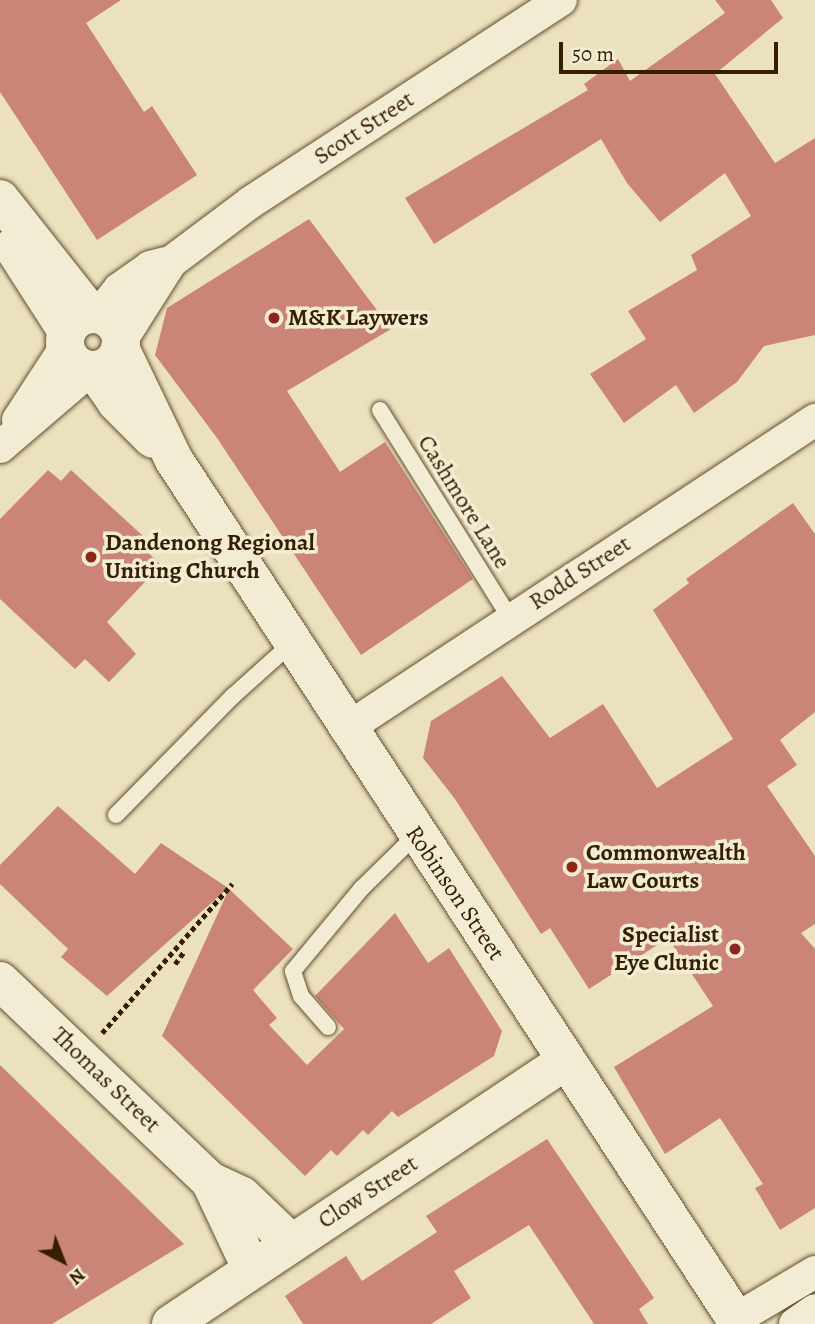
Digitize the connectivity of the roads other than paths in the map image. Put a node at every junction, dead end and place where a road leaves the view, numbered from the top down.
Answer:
1 (561, 0) edge
2 (1, 220) edge
3 (93, 342) junction
4 (380, 410) dead end
5 (815, 420) edge
6 (2, 444) edge
7 (510, 618) junction
8 (291, 644) junction
9 (346, 729) junction
10 (116, 815) dead end
11 (416, 835) junction
12 (0, 981) edge
13 (328, 1027) dead end
14 (566, 1062) junction
15 (210, 1181) junction
16 (292, 1243) junction
17 (252, 1270) junction
18 (815, 1272) edge
19 (815, 1310) edge
20 (737, 1322) edge
21 (171, 1324) edge
22 (795, 1324) edge

1 - 3 street, Scott Street
2 - 3 street, Robinson Street
3 - 6 street, Scott Street
3 - 8 street, Robinson Street
4 - 7 lane, Cashmore Lane
5 - 7 street, Rodd Street
7 - 9 street, Rodd Street
8 - 9 street, Robinson Street
8 - 10 lane
9 - 11 street, Robinson Street
11 - 13 lane
11 - 14 street, Robinson Street
12 - 15 street, Thomas Street
14 - 16 street, Clow Street
14 - 20 street, Robinson Street
15 - 16 street, Thomas Street
15 - 17 street, Thomas Street
16 - 17 street, Clow Street
17 - 21 street, Clow Street
18 - 20 street
19 - 22 street

